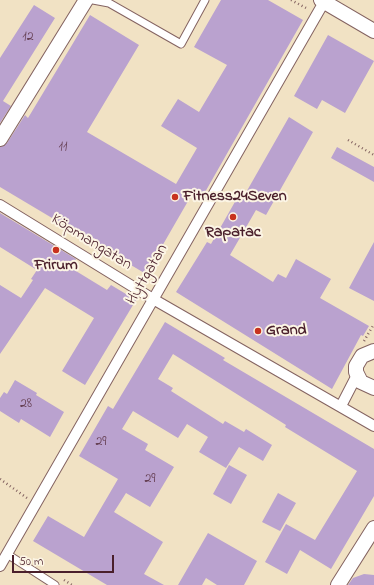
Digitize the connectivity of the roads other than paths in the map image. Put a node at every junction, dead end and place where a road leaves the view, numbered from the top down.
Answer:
1 (86, 0) edge
2 (93, 0) edge
3 (206, 0) edge
4 (323, 1) edge
5 (374, 31) edge
6 (0, 139) edge
7 (0, 205) edge
8 (153, 300) junction
9 (373, 349) edge
10 (357, 375) junction
11 (374, 388) edge
12 (341, 406) junction
13 (374, 426) edge
14 (374, 528) edge
15 (7, 554) junction
16 (0, 566) edge
17 (55, 585) edge
18 (338, 585) edge

1 - 6 street
2 - 3 lane
4 - 5 street
4 - 8 street, Hyttgatan
7 - 8 street, Köpmangatan
8 - 12 street, Köpmangatan
8 - 15 street, Hyttgatan
9 - 10 street
10 - 11 street
10 - 12 street
12 - 13 street, Köpmangatan
14 - 18 street
15 - 16 street, Hyttgatan
15 - 17 lane

